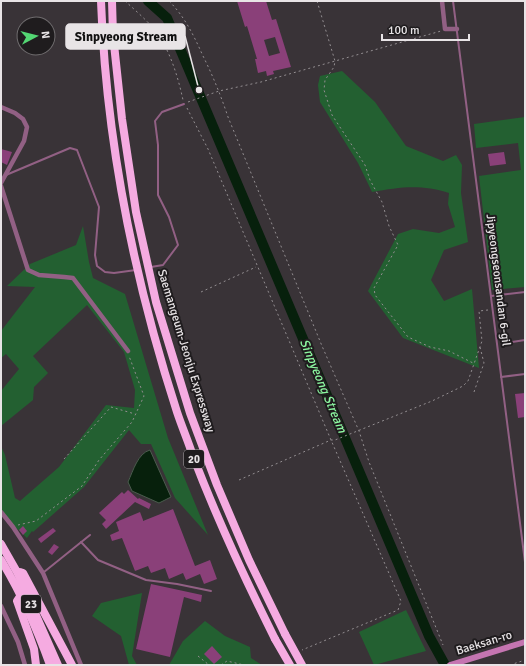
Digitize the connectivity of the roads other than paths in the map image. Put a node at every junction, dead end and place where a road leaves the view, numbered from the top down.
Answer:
1 (101, 1) edge
2 (112, 1) edge
3 (442, 1) edge
4 (453, 1) edge
5 (457, 30) junction
6 (184, 104) road end
7 (1, 106) edge
8 (5, 175) junction
9 (1, 183) edge
10 (1, 186) edge
11 (148, 267) junction
12 (137, 269) junction
13 (525, 292) edge
14 (491, 296) junction
15 (525, 340) edge
16 (512, 342) dead end
17 (128, 351) road end
18 (525, 374) edge
19 (501, 377) junction
20 (1, 512) edge
21 (525, 531) edge
22 (521, 532) junction
23 (90, 535) dead end
24 (81, 542) junction
25 (1, 544) edge
26 (1, 560) edge
27 (525, 562) edge
28 (17, 572) junction
29 (43, 573) junction
30 (211, 591) dead end
31 (20, 595) junction
32 (1, 606) edge
33 (525, 642) edge
34 (25, 665) edge
35 (36, 665) edge
36 (50, 665) edge
37 (58, 665) edge
38 (72, 665) edge
39 (81, 665) edge
40 (290, 665) edge
41 (302, 665) edge
42 (451, 665) edge

1 - 12 highway, Saemangeum-Jeonju Expressway / 20
2 - 11 highway, Saemangeum-Jeonju Expressway / 20
3 - 5 street
4 - 5 lane, Jipyeongseonsandan 6-gil
5 - 14 lane, Jipyeongseonsandan 6-gil
6 - 11 lane
7 - 8 street
8 - 9 street
8 - 12 lane
10 - 17 street
11 - 41 highway, Saemangeum-Jeonju Expressway / 20, bridge
12 - 40 highway, Saemangeum-Jeonju Expressway / 20, bridge
13 - 14 lane
14 - 19 lane, Jipyeongseonsandan 6-gil
15 - 16 lane
18 - 19 lane
19 - 22 lane, Jipyeongseonsandan 6-gil
20 - 29 street
21 - 22 lane
22 - 27 lane, Jipyeongseonsandan 6-gil
23 - 24 lane
24 - 29 lane
24 - 30 lane
25 - 28 highway, 23
26 - 31 highway, 23
28 - 37 highway, 23
28 - 38 highway
29 - 39 street
31 - 35 highway
31 - 36 highway, 23
32 - 34 street
33 - 42 main road, Baeksan-ro

